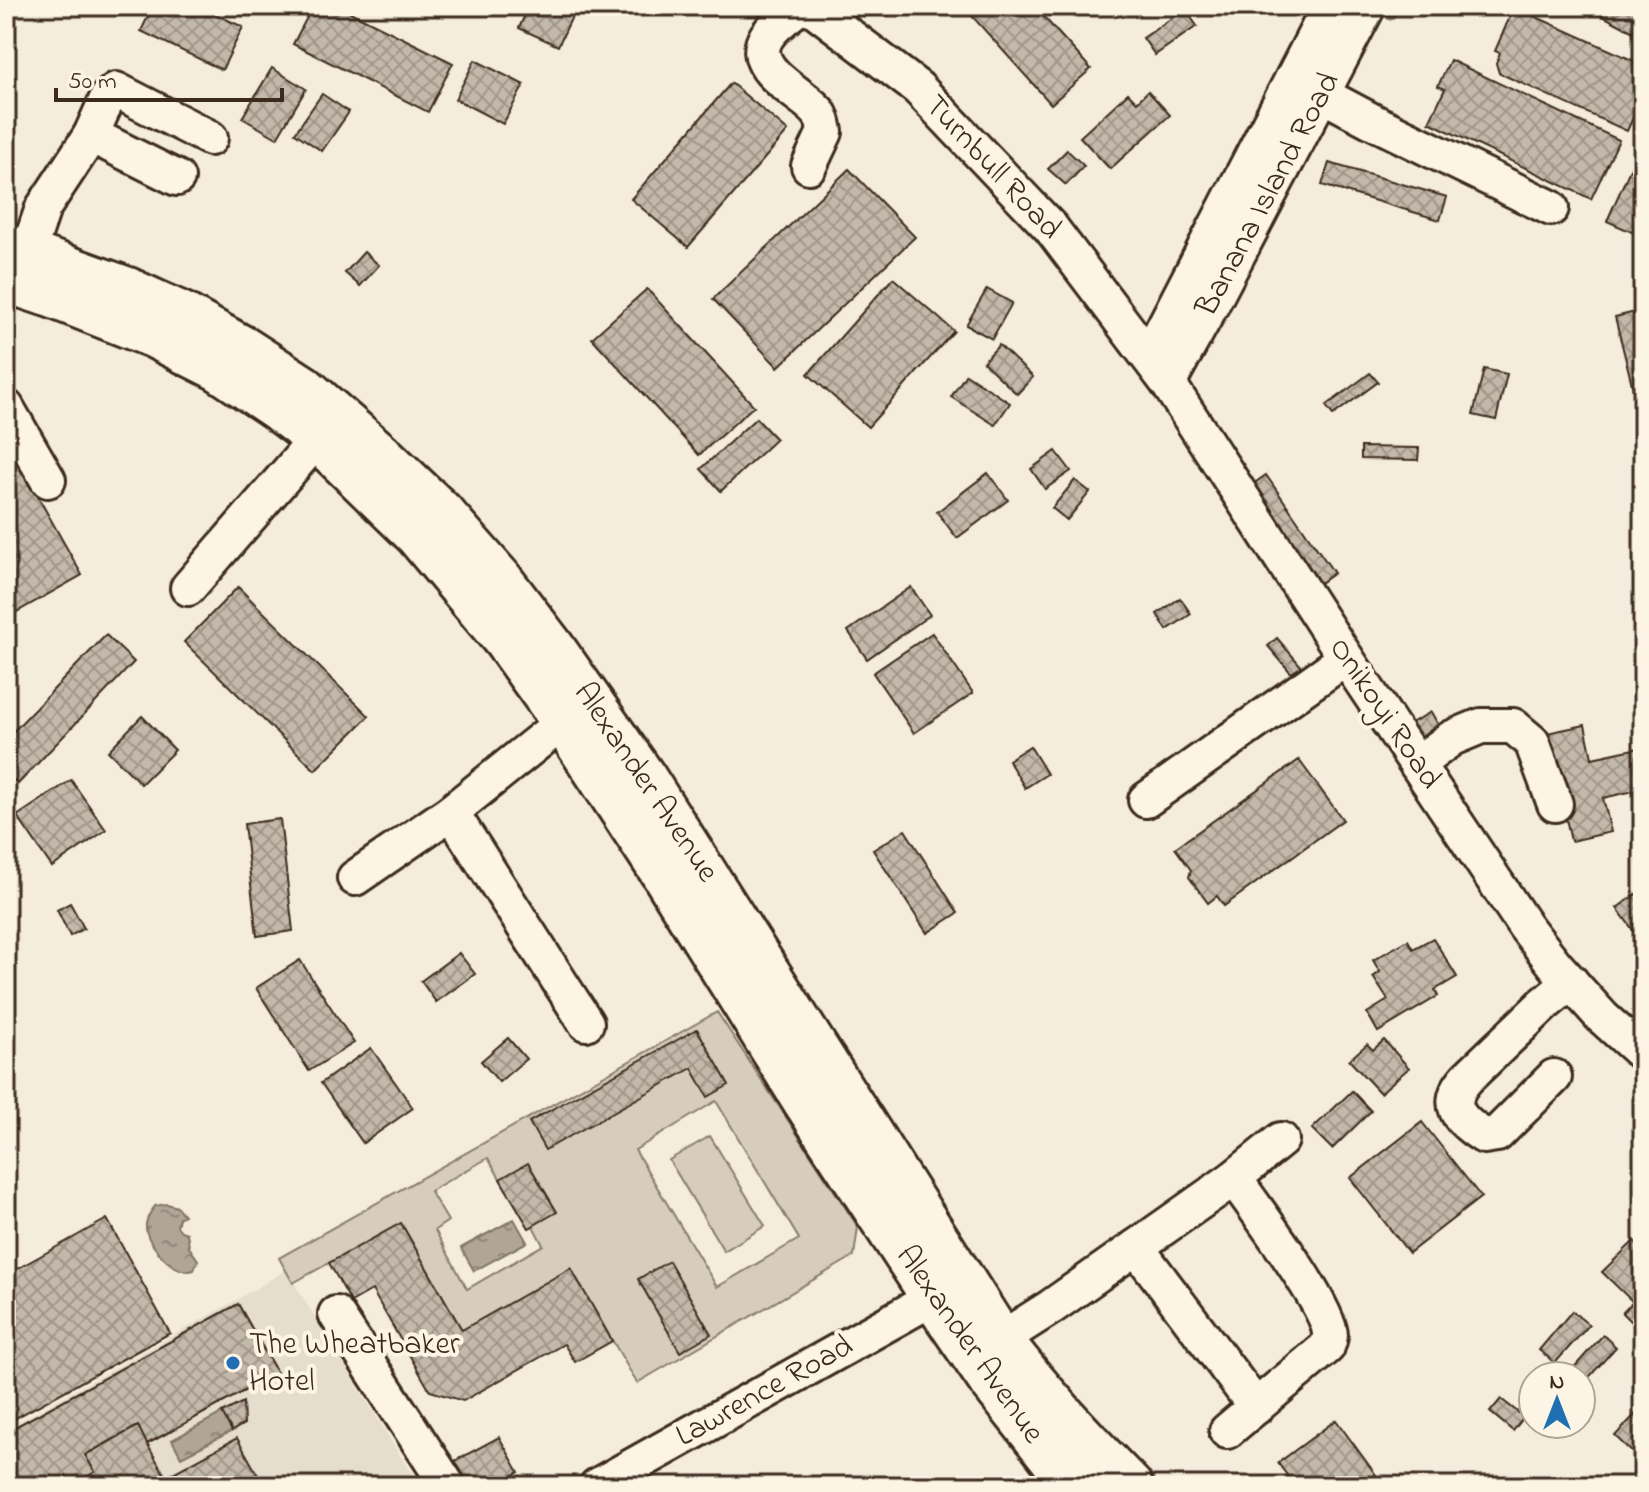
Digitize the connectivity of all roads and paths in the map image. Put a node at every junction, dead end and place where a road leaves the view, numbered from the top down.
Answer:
1 (800, 6) edge
2 (810, 6) edge
3 (1330, 6) edge
4 (1368, 6) edge
5 (1321, 94) junction
6 (91, 135) junction
7 (210, 138) dead end
8 (809, 166) dead end
9 (177, 178) dead end
10 (1551, 208) dead end
11 (13, 259) edge
12 (1149, 356) junction
13 (1168, 383) junction
14 (6, 407) edge
15 (317, 439) junction
16 (48, 480) dead end
17 (188, 588) dead end
18 (1346, 658) junction
19 (563, 722) junction
20 (1417, 764) junction
21 (1146, 800) dead end
22 (1555, 804) dead end
23 (451, 812) junction
24 (355, 878) dead end
25 (1571, 982) junction
26 (586, 1023) dead end
27 (1643, 1054) edge
28 (1554, 1077) dead end
29 (1281, 1140) dead end
30 (1234, 1178) junction
31 (1136, 1247) junction
32 (933, 1298) junction
33 (336, 1314) dead end
34 (1001, 1339) junction
35 (1256, 1407) junction
36 (1227, 1431) dead end
37 (448, 1486) edge
38 (597, 1486) edge
39 (1073, 1486) edge
40 (1131, 1486) edge

1 - 8 street
2 - 12 street, Turnbull Road
3 - 12 street, Banana Island Road
4 - 5 street, Banana Island Road
5 - 10 street
5 - 13 street, Banana Island Road
6 - 7 street
6 - 9 street
6 - 11 street
11 - 15 main road, Alexander Avenue
11 - 34 main road, Alexander Avenue
12 - 13 street, Onikoyi Road
13 - 18 street, Onikoyi Road
14 - 16 street
15 - 17 street
15 - 19 main road, Alexander Avenue
18 - 20 street, Onikoyi Road
18 - 21 street
19 - 23 street
19 - 32 main road, Alexander Avenue
20 - 22 street
20 - 25 street, Onikoyi Road
23 - 24 street
23 - 26 street
25 - 27 street, Onikoyi Road
25 - 28 street
29 - 30 street
30 - 31 street
30 - 35 street
31 - 34 street
31 - 35 street
32 - 38 street, Lawrence Road
32 - 39 main road, Alexander Avenue
33 - 37 street
34 - 40 main road, Alexander Avenue
35 - 36 street

